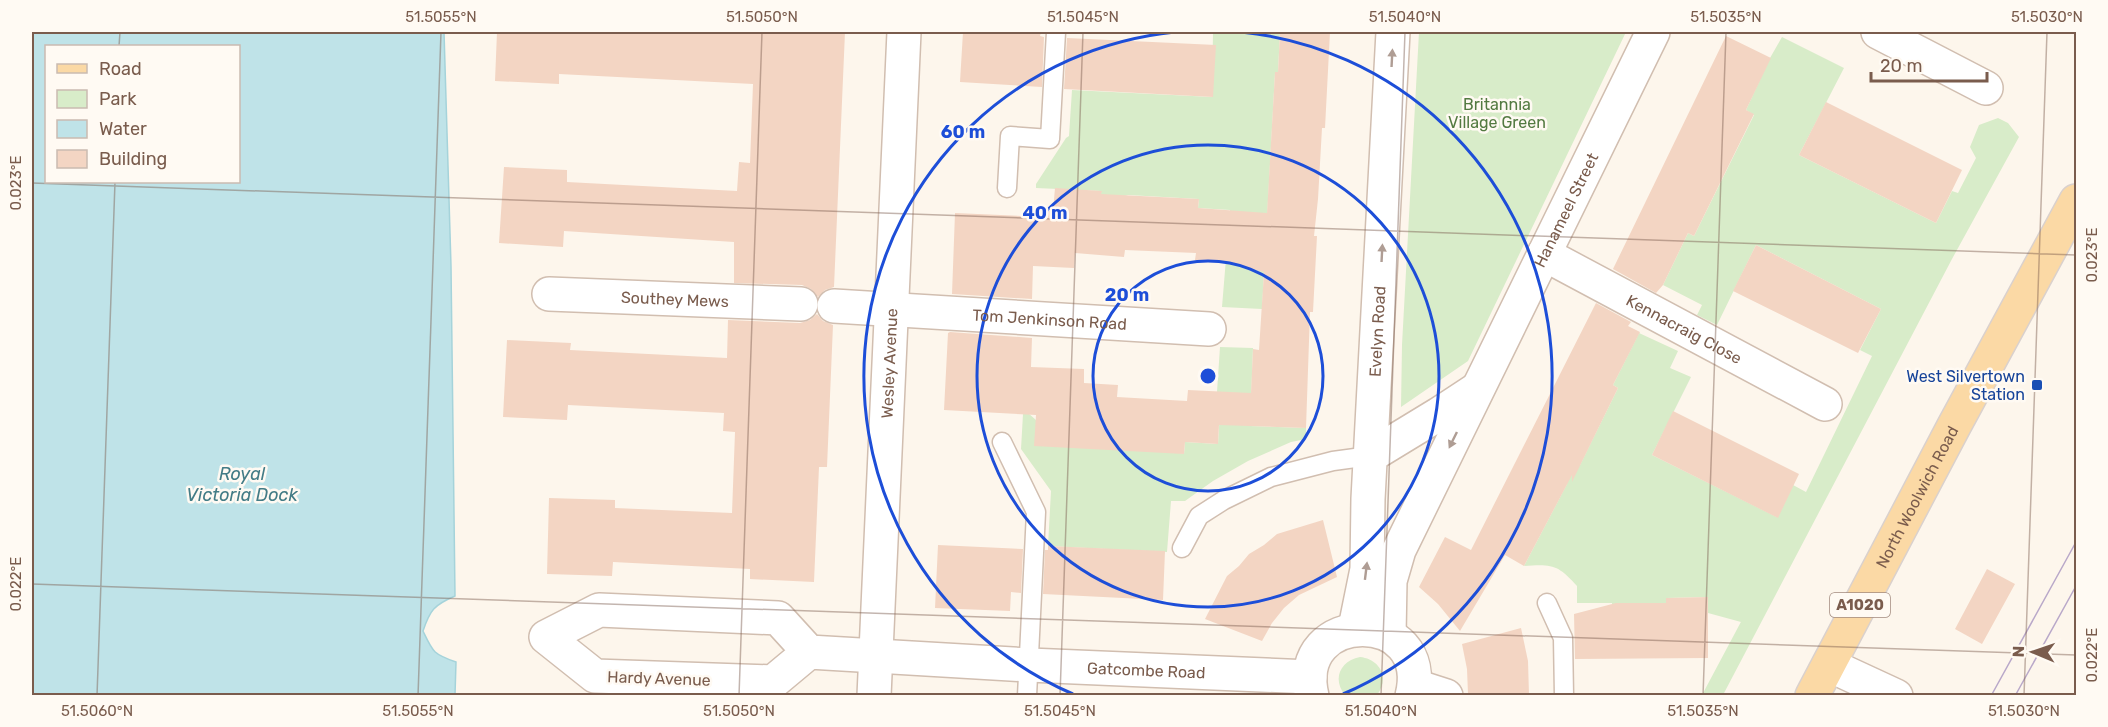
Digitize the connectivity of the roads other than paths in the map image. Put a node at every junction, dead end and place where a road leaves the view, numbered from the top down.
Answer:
1 (904, 32) edge
2 (1056, 32) edge
3 (1393, 32) edge
4 (1653, 32) edge
5 (1878, 32) edge
6 (1986, 88) dead end
7 (1007, 188) dead end
8 (2076, 201) edge
9 (1544, 254) junction
10 (549, 294) dead end
11 (801, 304) dead end
12 (834, 306) dead end
13 (891, 309) junction
14 (1209, 329) dead end
15 (1478, 388) junction
16 (1825, 404) dead end
17 (1002, 442) dead end
18 (1370, 456) junction
19 (1182, 548) dead end
20 (1546, 603) dead end
21 (1355, 628) junction
22 (1389, 635) junction
23 (809, 652) junction
24 (877, 657) junction
25 (1829, 665) junction
26 (1028, 680) edge
27 (1311, 686) edge
28 (1413, 691) edge
29 (874, 696) edge
30 (1446, 696) edge
31 (1564, 696) edge
32 (1812, 696) edge
33 (1896, 696) edge

1 - 13 street, Wesley Avenue
2 - 7 lane
18 -> 3 street, Evelyn Road
4 - 9 street, Hanameel Street
5 - 6 street
8 - 25 main road, North Woolwich Road / A1020
9 - 15 street, Hanameel Street
9 - 16 street, Kennacraig Close
10 - 11 street, Southey Mews
12 - 13 street
13 - 14 street, Tom Jenkinson Road
13 - 24 street, Wesley Avenue
15 - 18 street
15 -> 22 street, Hanameel Street
17 - 26 lane
18 - 19 lane
21 -> 18 street, Evelyn Road
20 - 31 lane
21 - 22 street
21 - 27 street
22 - 28 street
23 - 23 street, Hardy Avenue
23 - 24 street
24 - 26 street, Gatcombe Road
24 - 29 street, Wesley Avenue
25 - 32 main road, A1020
25 - 33 street
26 - 27 street, Gatcombe Road
28 - 30 street

